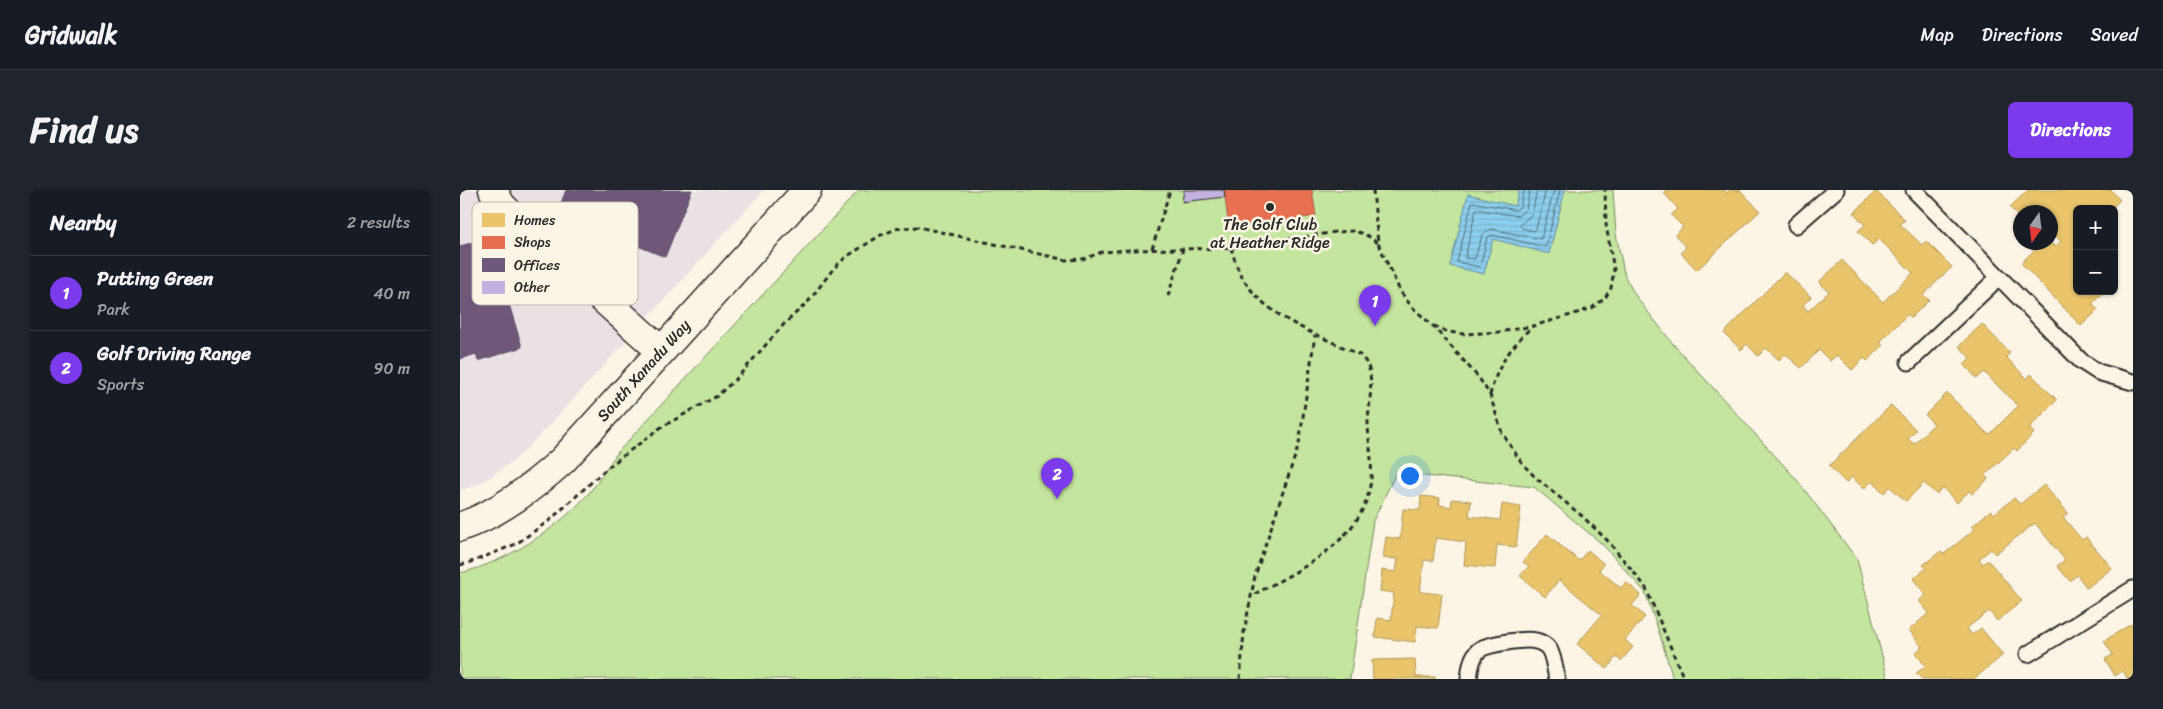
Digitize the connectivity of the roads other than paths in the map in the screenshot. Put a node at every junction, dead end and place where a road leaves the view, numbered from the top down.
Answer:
1 (493, 190) edge
2 (807, 190) edge
3 (1836, 190) edge
4 (1914, 190) edge
5 (500, 202) edge
6 (1796, 225) dead end
7 (1999, 277) junction
8 (610, 305) edge
9 (660, 350) junction
10 (1909, 362) dead end
11 (2133, 382) edge
12 (460, 527) edge
13 (2133, 589) edge
14 (2028, 654) dead end
15 (1469, 679) edge
16 (1557, 679) edge

1 - 5 street
2 - 9 street, South Xanadu Way
3 - 6 lane
4 - 7 lane
7 - 10 lane
7 - 11 lane
8 - 9 street
9 - 12 street, South Xanadu Way
13 - 14 lane
15 - 16 lane

